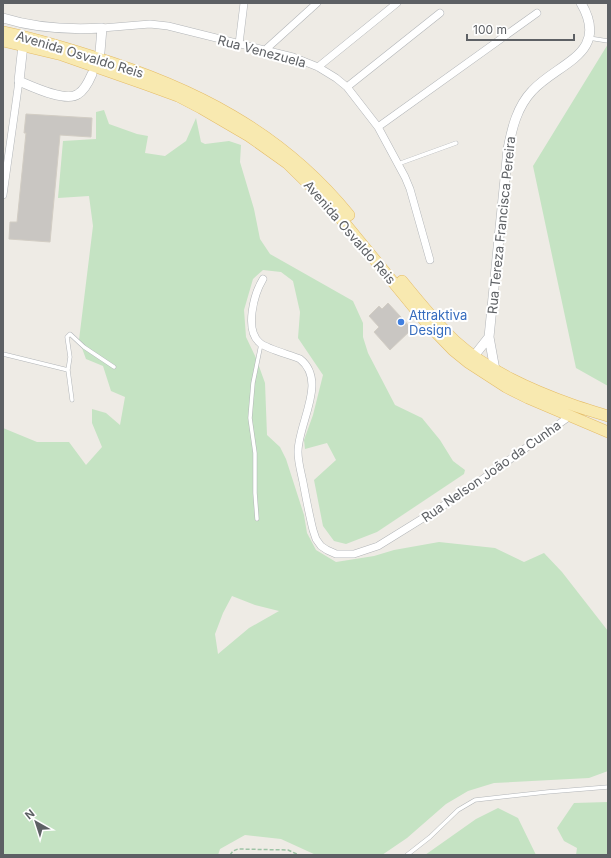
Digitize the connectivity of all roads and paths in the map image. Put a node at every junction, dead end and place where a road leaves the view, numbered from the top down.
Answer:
1 (244, 3) edge
2 (317, 3) edge
3 (398, 3) edge
4 (581, 3) edge
5 (440, 13) dead end
6 (537, 13) dead end
7 (3, 18) edge
8 (102, 28) junction
9 (3, 32) edge
10 (589, 38) junction
11 (3, 41) edge
12 (608, 41) edge
13 (239, 44) junction
14 (23, 46) junction
15 (264, 51) junction
16 (100, 52) dead end
17 (318, 67) junction
18 (92, 74) dead end
19 (18, 81) junction
20 (347, 88) junction
21 (378, 127) junction
22 (456, 142) dead end
23 (398, 164) junction
24 (3, 195) edge
25 (430, 260) dead end
26 (263, 279) dead end
27 (489, 337) junction
28 (261, 344) junction
29 (3, 354) edge
30 (474, 356) junction
31 (114, 367) dead end
32 (68, 370) junction
33 (494, 370) junction
34 (72, 400) dead end
35 (570, 416) junction
36 (608, 416) edge
37 (608, 432) edge
38 (257, 519) dead end
39 (608, 787) edge
40 (230, 855) edge
41 (298, 855) edge
42 (407, 855) edge

1 - 13 street
2 - 15 street
3 - 17 street
4 - 10 street, Rua Tereza Francisca Pereira
5 - 20 street
6 - 21 street
7 - 8 street, Rua Venezuela
8 - 13 street, Rua Venezuela
8 - 16 street
9 - 30 main road, Avenida Osvaldo Reis
10 - 12 lane
10 - 27 street, Rua Tereza Francisca Pereira
11 - 14 main road, Avenida Osvaldo Reis
13 - 15 street, Rua Venezuela
14 - 19 street
14 - 35 main road, Avenida Osvaldo Reis
15 - 17 street, Rua Venezuela
17 - 20 street, Rua Venezuela
18 - 19 street
19 - 24 street
20 - 21 street, Rua Venezuela
21 - 23 street, Rua Venezuela
22 - 23 lane
23 - 25 street, Rua Venezuela
26 - 28 street
27 - 30 street
27 - 33 street, Rua Tereza Francisca Pereira
28 - 35 street, Rua Nelson João da Cunha
28 - 38 lane
29 - 32 lane
30 - 33 main road, Avenida Osvaldo Reis
31 - 32 lane
32 - 34 lane
33 - 36 main road, Avenida Osvaldo Reis
35 - 37 main road, Avenida Osvaldo Reis
39 - 42 lane
40 - 41 path

